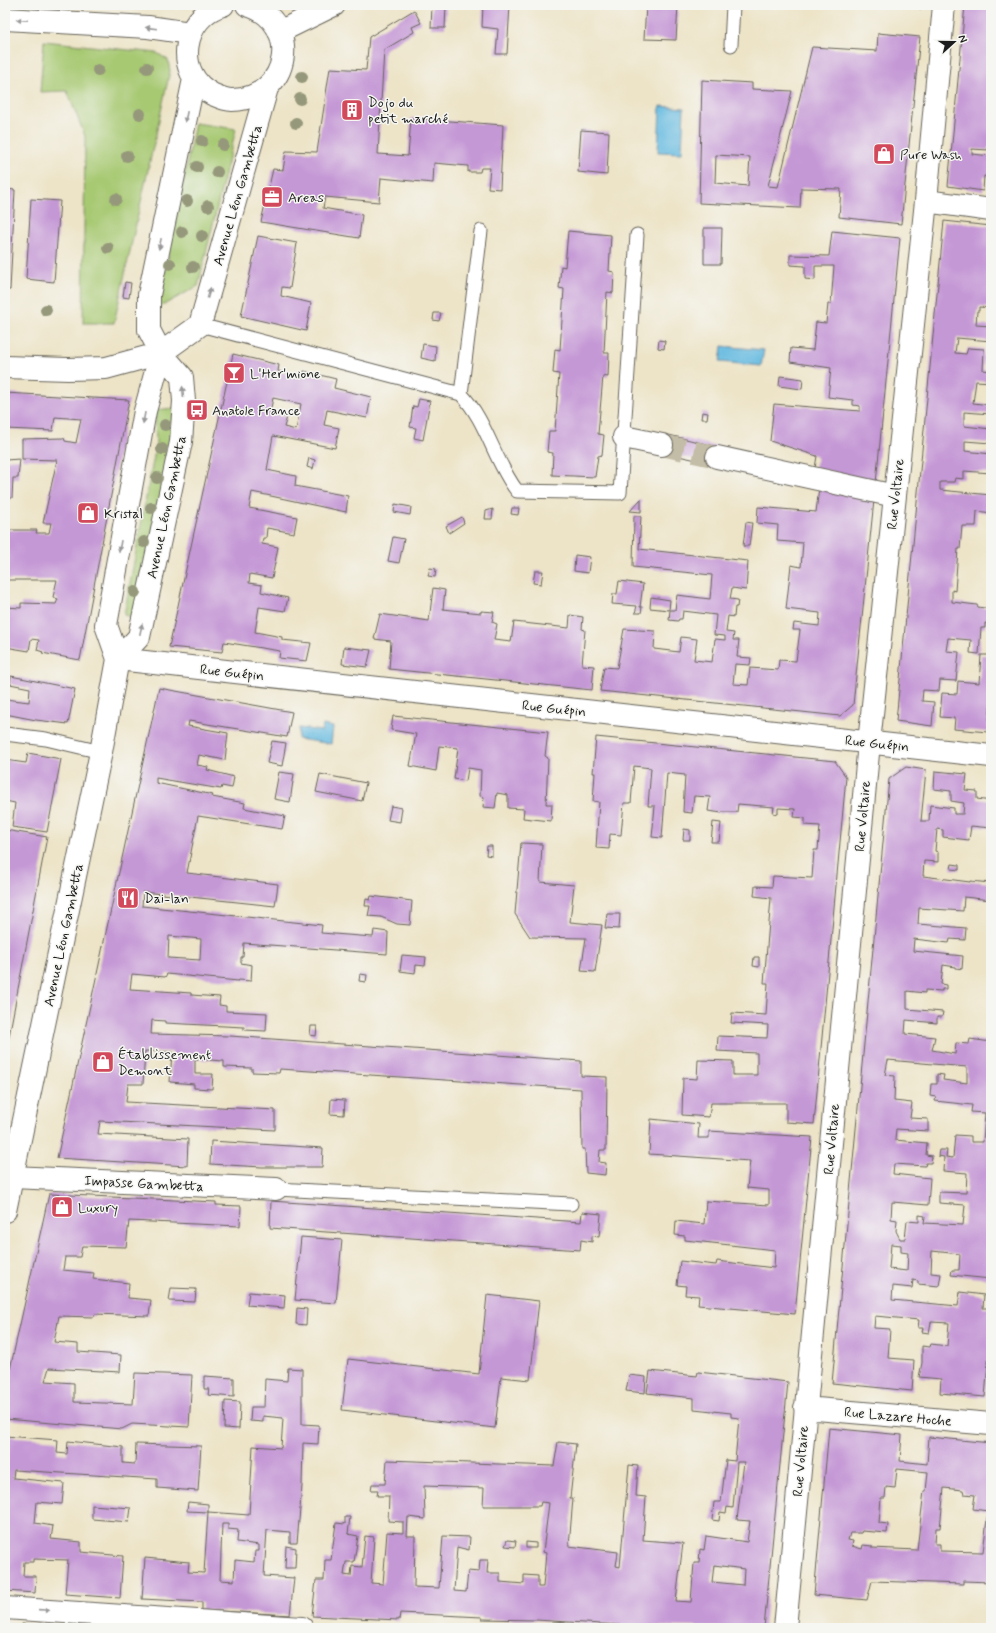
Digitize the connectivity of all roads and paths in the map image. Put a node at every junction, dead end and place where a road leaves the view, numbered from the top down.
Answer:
1 (223, 5) edge
2 (247, 5) edge
3 (334, 5) edge
4 (732, 5) edge
5 (944, 5) edge
6 (5, 19) edge
7 (279, 32) junction
8 (190, 33) junction
9 (731, 45) dead end
10 (194, 78) junction
11 (267, 88) junction
12 (926, 201) junction
13 (991, 210) edge
14 (481, 231) dead end
15 (638, 235) dead end
16 (200, 325) junction
17 (161, 353) junction
18 (5, 367) edge
19 (461, 394) junction
20 (624, 437) junction
21 (662, 446) tunnel mouth
22 (717, 457) tunnel mouth
23 (895, 496) junction
24 (118, 660) junction
25 (5, 734) edge
26 (869, 743) junction
27 (101, 752) junction
28 (991, 756) edge
29 (12, 1176) junction
30 (276, 1189) joint
31 (570, 1204) dead end
32 (5, 1211) edge
33 (805, 1408) junction
34 (991, 1424) edge
35 (5, 1608) edge
36 (302, 1628) edge
37 (784, 1628) edge

1 - 8 street
2 - 7 street
3 - 7 street
4 - 9 lane
5 - 12 street, Rue Voltaire
8 -> 6 street
7 - 11 street
8 - 10 street
10 - 11 street
10 -> 17 street, Avenue Léon Gambetta
16 -> 11 street, Avenue Léon Gambetta
12 - 13 street
12 - 23 street, Rue Voltaire
14 - 19 lane
15 - 20 lane
16 - 17 street
16 - 19 lane
17 - 18 street
17 -> 24 street, Avenue Léon Gambetta
24 -> 17 street, Avenue Léon Gambetta
19 - 20 lane
20 - 21 street
22 - 23 street
23 - 26 street, Rue Voltaire
24 - 26 street, Rue Guépin
24 - 27 street, Avenue Léon Gambetta
25 - 27 lane
26 - 28 street, Rue Guépin
26 - 33 street, Rue Voltaire
27 - 29 street, Avenue Léon Gambetta
29 - 30 street, Impasse Gambetta
29 - 32 street, Avenue Léon Gambetta
30 - 31 lane
33 - 34 street, Rue Lazare Hoche
33 - 37 street, Rue Voltaire
35 -> 36 street

